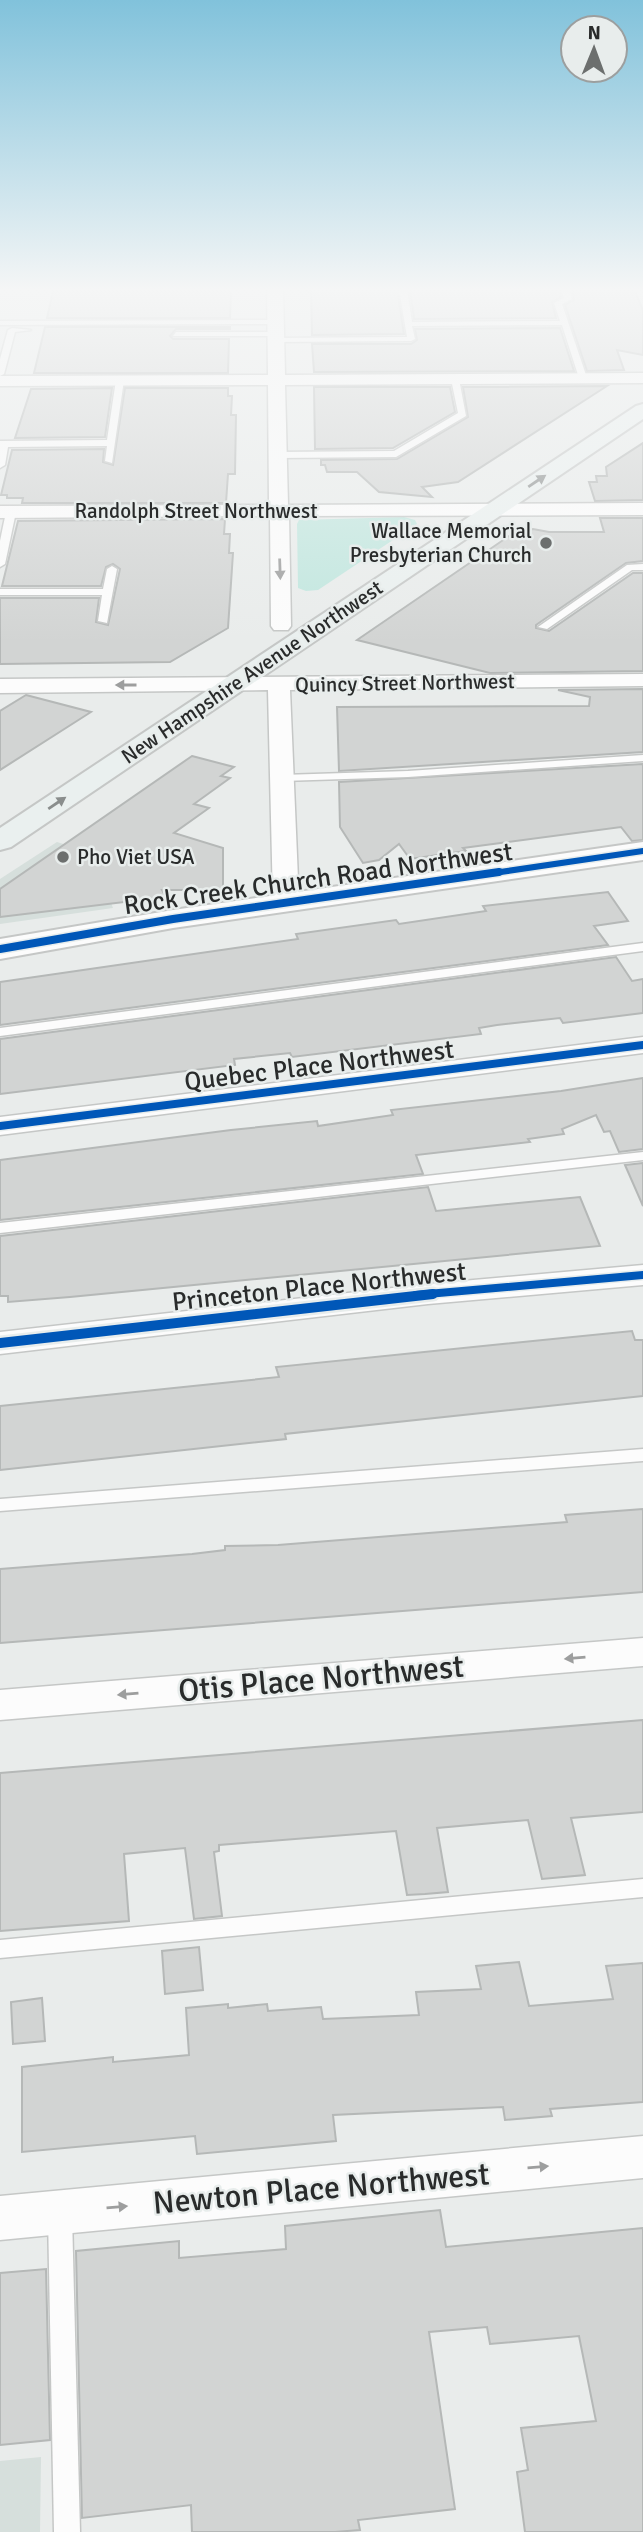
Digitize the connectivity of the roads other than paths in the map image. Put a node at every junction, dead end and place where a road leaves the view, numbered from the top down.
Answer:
1 (117, 407) edge
2 (276, 407) edge
3 (461, 407) edge
4 (613, 407) edge
5 (643, 410) edge
6 (112, 443) junction
7 (2, 444) edge
8 (277, 455) junction
9 (109, 461) dead end
10 (0, 465) edge
11 (643, 509) edge
12 (455, 510) junction
13 (492, 510) junction
14 (278, 511) junction
15 (6, 512) edge
16 (0, 564) edge
17 (643, 567) edge
18 (112, 569) dead end
19 (0, 592) edge
20 (108, 592) junction
21 (103, 621) dead end
22 (281, 626) junction
23 (543, 627) dead end
24 (643, 680) edge
25 (237, 684) junction
26 (278, 684) junction
27 (195, 685) junction
28 (0, 686) edge
29 (643, 758) edge
30 (282, 778) junction
31 (0, 814) edge
32 (0, 841) edge
33 (643, 851) edge
34 (286, 903) junction
35 (643, 947) edge
36 (0, 949) edge
37 (0, 1032) edge
38 (643, 1045) edge
39 (0, 1126) edge
40 (643, 1156) edge
41 (0, 1228) edge
42 (643, 1275) edge
43 (0, 1343) edge
44 (643, 1455) edge
45 (0, 1505) edge
46 (643, 1652) edge
47 (0, 1704) edge
48 (643, 1888) edge
49 (0, 1949) edge
50 (643, 2157) edge
51 (60, 2213) junction
52 (0, 2218) edge
53 (67, 2532) edge

1 - 6 lane
2 - 8 street
3 - 8 lane
4 - 12 main road, New Hampshire Avenue Northwest
13 -> 5 main road, New Hampshire Avenue Northwest
6 - 7 lane
6 - 9 lane
7 - 10 lane
8 - 14 street
11 - 13 street, Randolph Street Northwest
12 - 13 street, Randolph Street Northwest
12 - 14 street, Randolph Street Northwest
12 - 22 main road, New Hampshire Avenue Northwest
13 - 25 main road, New Hampshire Avenue Northwest
14 - 15 street, Randolph Street Northwest
14 -> 22 street
15 - 16 lane
17 - 23 lane
18 - 20 lane
19 - 20 lane
20 - 21 lane
22 - 27 main road, New Hampshire Avenue Northwest
24 - 26 street, Quincy Street Northwest
25 - 26 street, Quincy Street Northwest
25 - 27 street, Quincy Street Northwest
32 -> 25 main road, New Hampshire Avenue Northwest
26 - 30 street
27 -> 28 street, Quincy Street Northwest
27 - 31 main road, New Hampshire Avenue Northwest
29 - 30 lane
30 - 34 street
33 - 34 street, Rock Creek Church Road Northwest
34 - 36 street, Rock Creek Church Road Northwest
35 - 37 lane
38 - 39 street, Quebec Place Northwest
40 - 41 lane
42 - 43 street, Princeton Place Northwest
44 - 45 lane
46 -> 47 street, Otis Place Northwest
48 - 49 lane
51 -> 50 street, Newton Place Northwest
51 - 52 street, Newton Place Northwest
51 - 53 lane

